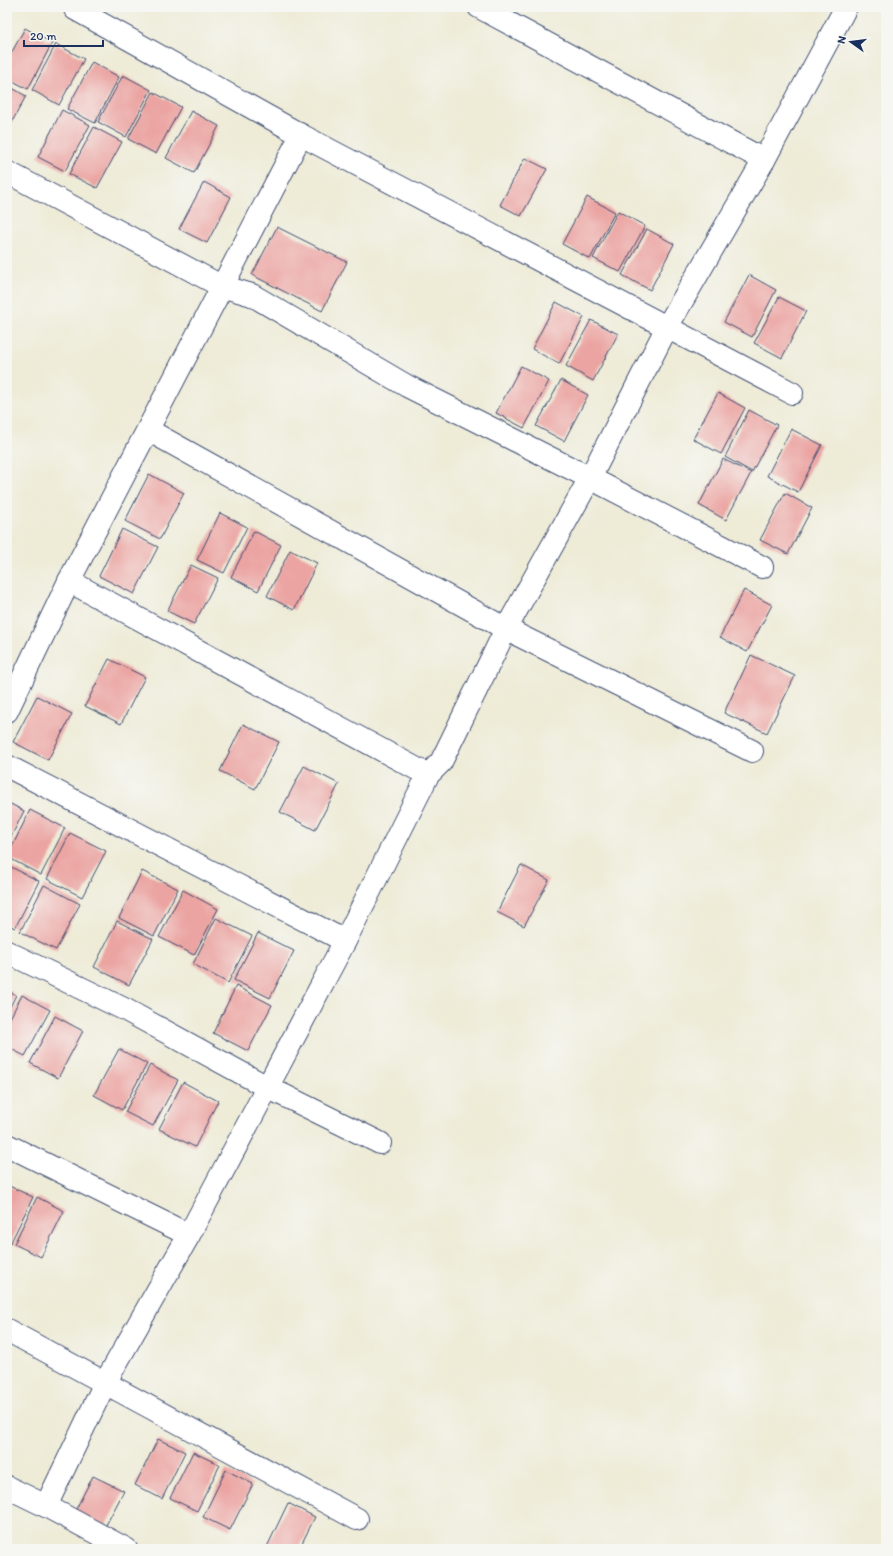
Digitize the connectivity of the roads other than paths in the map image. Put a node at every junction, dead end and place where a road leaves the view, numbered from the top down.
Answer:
1 (479, 7) edge
2 (846, 7) edge
3 (75, 9) dead end
4 (300, 135) junction
5 (764, 160) junction
6 (7, 172) edge
7 (221, 286) junction
8 (667, 327) junction
9 (792, 393) dead end
10 (148, 430) junction
11 (590, 478) junction
12 (762, 568) dead end
13 (69, 581) junction
14 (506, 629) junction
15 (7, 711) edge
16 (752, 751) dead end
17 (7, 766) edge
18 (428, 775) junction
19 (345, 941) junction
20 (7, 952) edge
21 (267, 1087) junction
22 (380, 1143) dead end
23 (7, 1146) edge
24 (188, 1235) junction
25 (7, 1330) edge
26 (106, 1383) junction
27 (7, 1487) edge
28 (46, 1506) junction
29 (357, 1519) dead end
30 (126, 1549) edge

1 - 5 street
2 - 5 street
3 - 4 street
4 - 7 street
4 - 8 street
5 - 8 street
6 - 7 street
7 - 10 street
7 - 11 street
8 - 9 street
8 - 11 street
10 - 13 street
10 - 14 street
11 - 12 street
11 - 14 street
13 - 15 street
13 - 18 street
14 - 16 street
14 - 18 street
17 - 19 street
18 - 19 street
19 - 21 street
20 - 21 street
21 - 22 street
21 - 24 street
23 - 24 street
24 - 26 street
25 - 26 street
26 - 28 street
26 - 29 street
27 - 28 street
28 - 30 street

